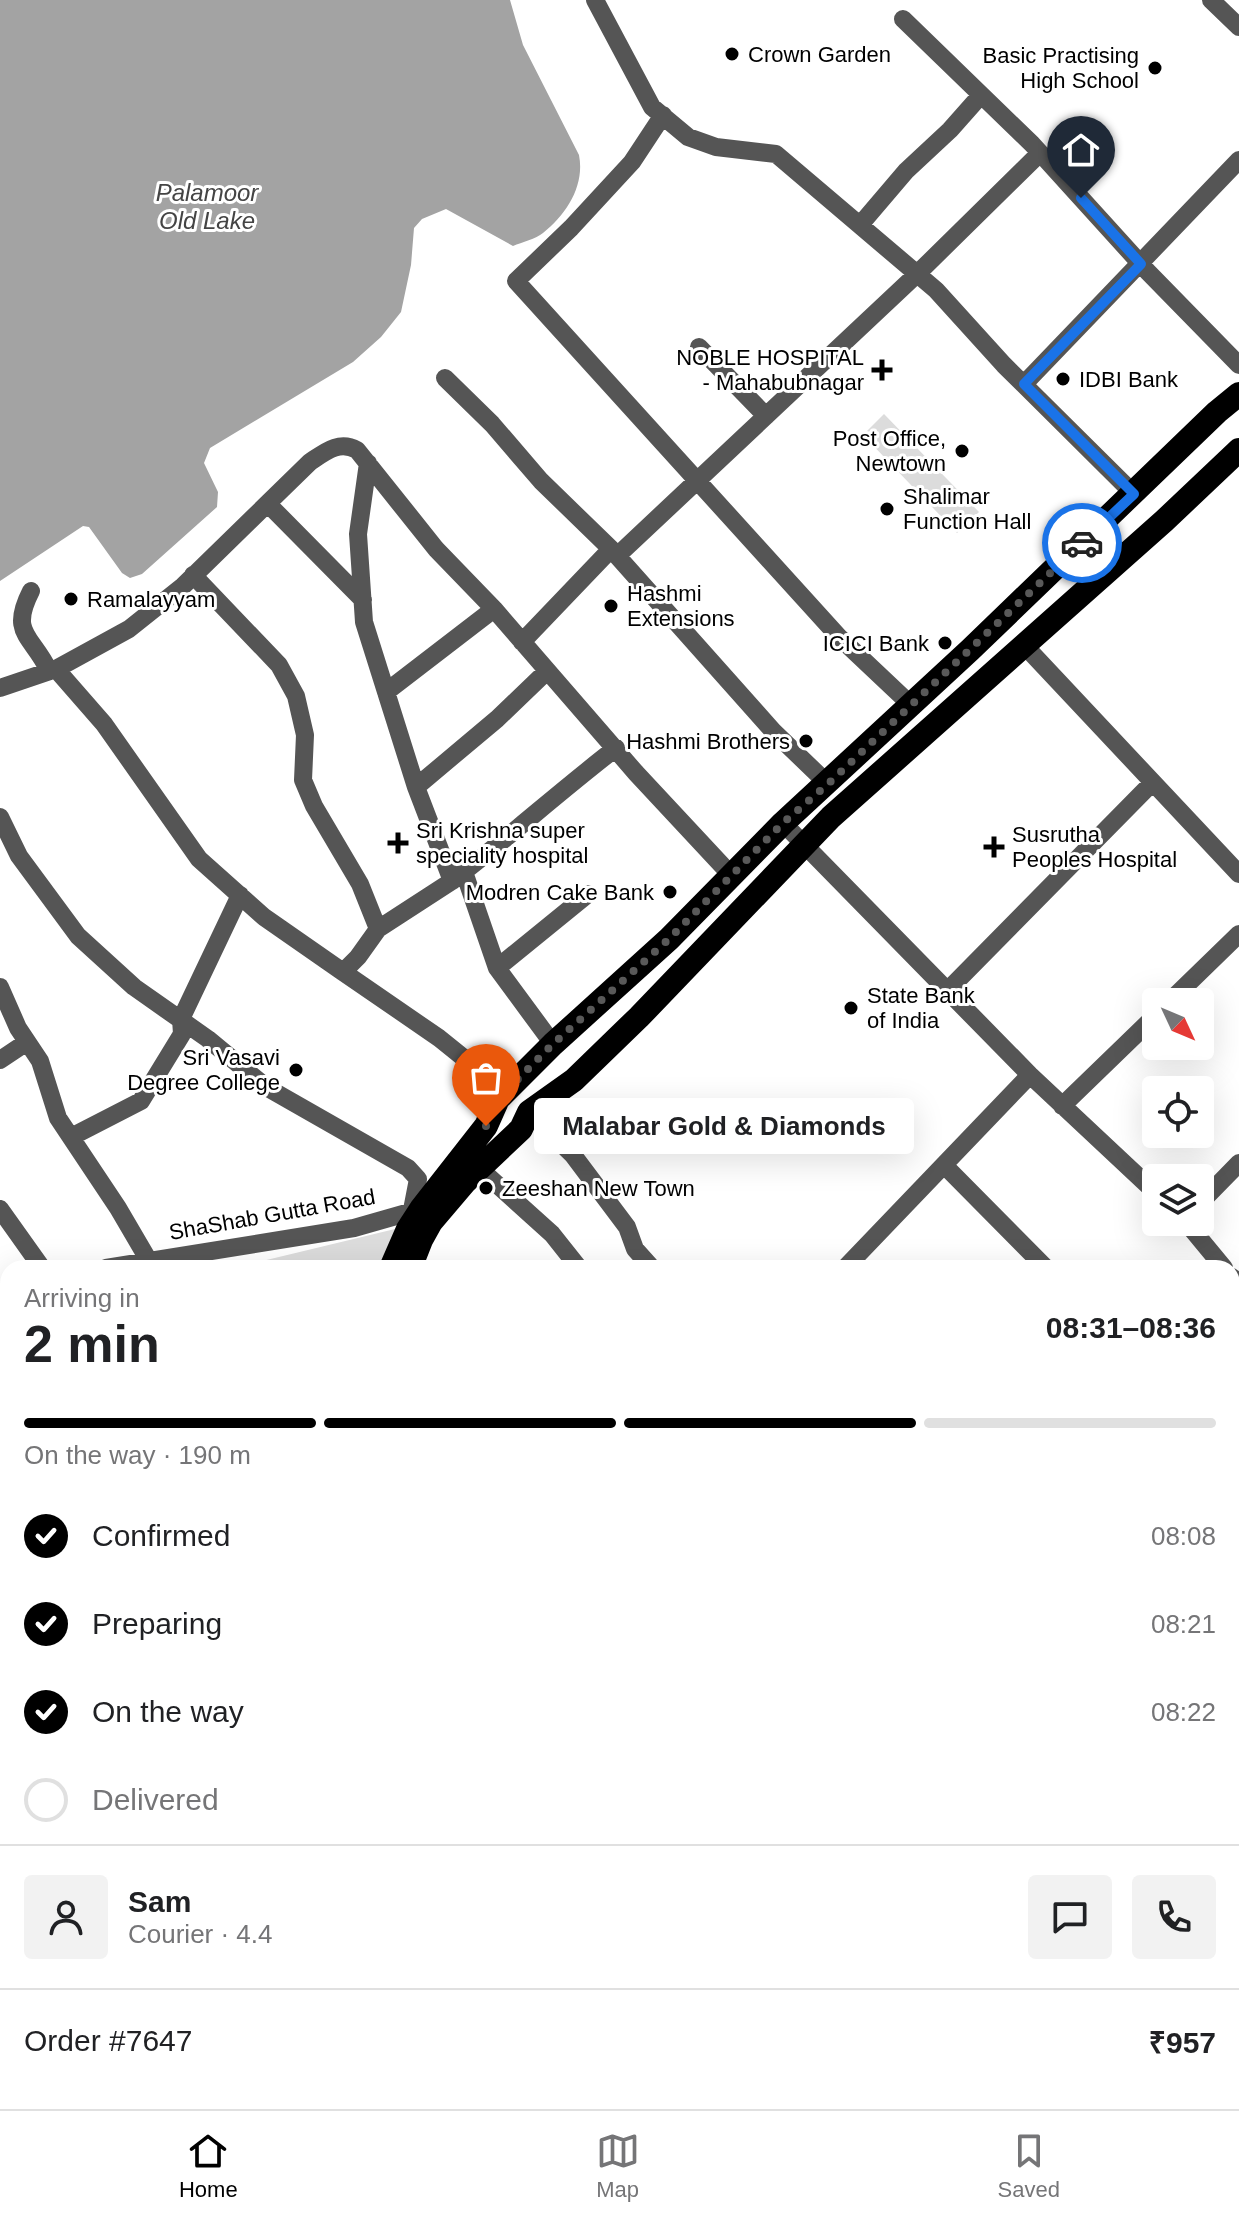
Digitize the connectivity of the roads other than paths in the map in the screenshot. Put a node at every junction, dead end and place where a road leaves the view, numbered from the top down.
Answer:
1 (595, 0) edge
2 (1211, 0) edge
3 (903, 19) dead end
4 (1239, 27) edge
5 (981, 95) junction
6 (663, 115) junction
7 (1040, 153) junction
8 (1239, 160) edge
9 (860, 225) junction
10 (1141, 264) junction
11 (917, 274) junction
12 (699, 347) dead end
13 (1239, 365) edge
14 (445, 378) dead end
15 (1024, 384) junction
16 (1239, 394) edge
17 (766, 416) junction
18 (1239, 450) edge
19 (368, 463) junction
20 (698, 480) junction
21 (1134, 494) junction
22 (268, 504) junction
23 (614, 552) junction
24 (193, 575) junction
25 (31, 591) dead end
26 (363, 600) junction
27 (494, 609) junction
28 (522, 642) junction
29 (1024, 645) junction
30 (53, 670) junction
31 (547, 671) junction
32 (0, 688) edge
33 (386, 692) junction
34 (910, 704) junction
35 (616, 748) junction
36 (1152, 783) junction
37 (828, 784) junction
38 (416, 787) junction
39 (0, 817) edge
40 (783, 823) junction
41 (803, 844) junction
42 (1239, 874) edge
43 (458, 876) junction
44 (732, 876) junction
45 (588, 894) dead end
46 (240, 895) junction
47 (378, 929) junction
48 (1239, 934) edge
49 (497, 968) junction
50 (343, 972) junction
51 (0, 987) edge
52 (1183, 988) edge
53 (949, 989) junction
54 (181, 1019) junction
55 (1142, 1029) edge
56 (27, 1042) junction
57 (553, 1044) junction
58 (0, 1060) edge
59 (1030, 1075) junction
60 (498, 1099) junction
61 (1062, 1106) junction
62 (529, 1112) junction
63 (71, 1137) junction
64 (1239, 1163) edge
65 (945, 1166) junction
66 (480, 1169) junction
67 (1142, 1180) edge
68 (1214, 1189) edge
69 (446, 1203) junction
70 (0, 1209) edge
71 (416, 1209) junction
72 (1198, 1236) edge
73 (36, 1260) edge
74 (148, 1260) edge
75 (155, 1260) edge
76 (394, 1260) edge
77 (413, 1260) edge
78 (573, 1260) edge
79 (645, 1260) edge
80 (853, 1260) edge
81 (1034, 1260) edge
82 (1217, 1260) edge

1 - 6 street
2 - 4 street
3 - 5 street
5 - 7 street
5 - 9 street
6 - 9 street
6 - 20 street
7 - 10 street
7 - 11 street
8 - 10 street
9 - 11 street
10 - 13 street
10 - 15 street
11 - 15 street
11 - 17 street
12 - 17 street
14 - 23 street
15 - 21 street
16 - 21 highway
17 - 20 street
18 - 29 highway
19 - 22 street
19 - 26 street
19 - 27 street
20 - 23 street
20 - 34 street
21 - 34 highway
22 - 24 street
22 - 26 street
23 - 28 street
23 - 37 street
24 - 30 street
24 - 47 street
25 - 30 street
26 - 33 street
27 - 28 street
27 - 33 street
28 - 31 street
29 - 36 street
29 - 41 highway
30 - 32 street
30 - 46 street
31 - 35 street
31 - 38 street
33 - 38 street
34 - 37 highway
35 - 43 street
35 - 44 street
36 - 42 street
36 - 53 street
37 - 40 highway
38 - 43 street
39 - 54 street
40 - 41 street
40 - 44 highway
41 - 53 street
41 - 62 highway
43 - 47 street
43 - 49 street
44 - 57 highway
45 - 49 street
46 - 50 street
46 - 54 street
47 - 50 street
48 - 52 street
49 - 57 street
50 - 60 street
51 - 56 street
53 - 59 street
54 - 63 street
54 - 71 street
55 - 61 street
56 - 58 street
56 - 63 street
57 - 60 highway
59 - 61 street
59 - 65 street
60 - 71 highway
61 - 67 street
62 - 66 highway
62 - 79 street
63 - 74 street
64 - 68 street
65 - 80 street
65 - 81 street
66 - 69 highway
66 - 78 street
69 - 71 street, ShaShab Gutta Road
69 - 77 highway
70 - 73 street
71 - 75 street, ShaShab Gutta Road
71 - 76 highway
72 - 82 street

